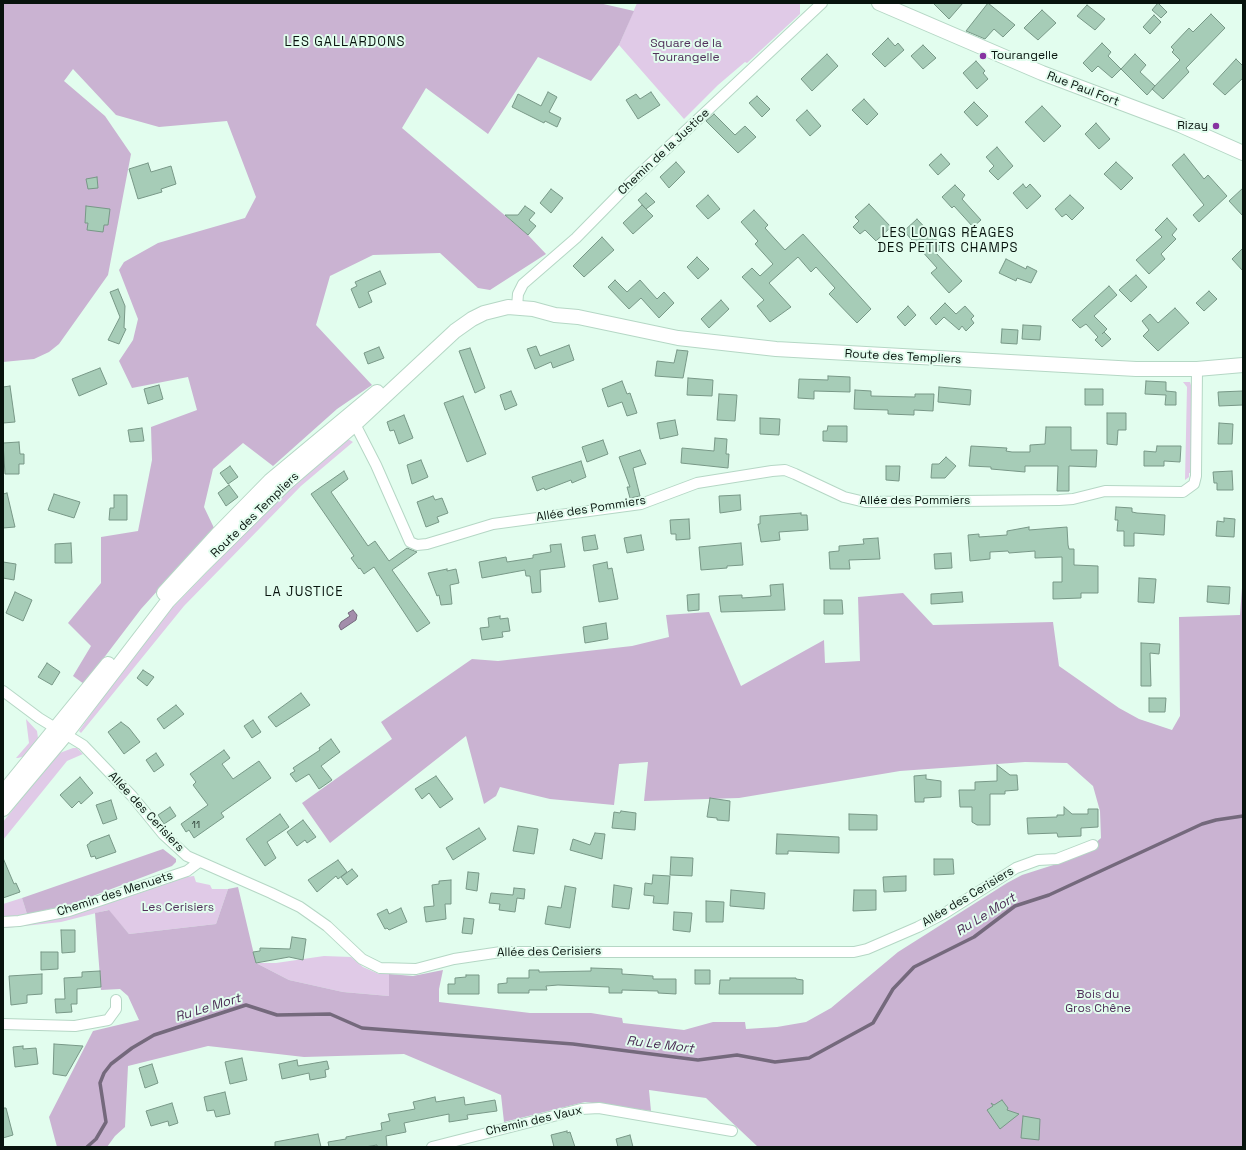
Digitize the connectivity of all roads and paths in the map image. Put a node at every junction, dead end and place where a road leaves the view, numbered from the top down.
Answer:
1 (822, 3) edge
2 (879, 3) edge
3 (1243, 153) edge
4 (517, 303) junction
5 (1243, 365) edge
6 (1197, 369) junction
7 (351, 420) junction
8 (6, 694) edge
9 (61, 731) junction
10 (3, 793) edge
11 (3, 809) edge
12 (1093, 845) dead end
13 (199, 862) junction
14 (3, 922) edge
15 (116, 1000) dead end
16 (3, 1024) edge
17 (732, 1131) dead end
18 (432, 1147) edge

1 - 4 street, Chemin de la Justice
2 - 3 main road, Rue Paul Fort
4 - 6 main road, Route des Templiers
4 - 7 main road, Route des Templiers
5 - 6 main road, Route des Templiers
6 - 7 street, Allée des Pommiers
7 - 9 main road, Route des Templiers
8 - 9 street, Allée des Cerisiers
9 - 10 main road, Route des Templiers
9 - 11 main road, Route des Templiers
9 - 13 street, Allée des Cerisiers
12 - 13 street, Allée des Cerisiers
13 - 14 street, Chemin des Menuets
15 - 16 street
17 - 18 street, Chemin des Vaux

